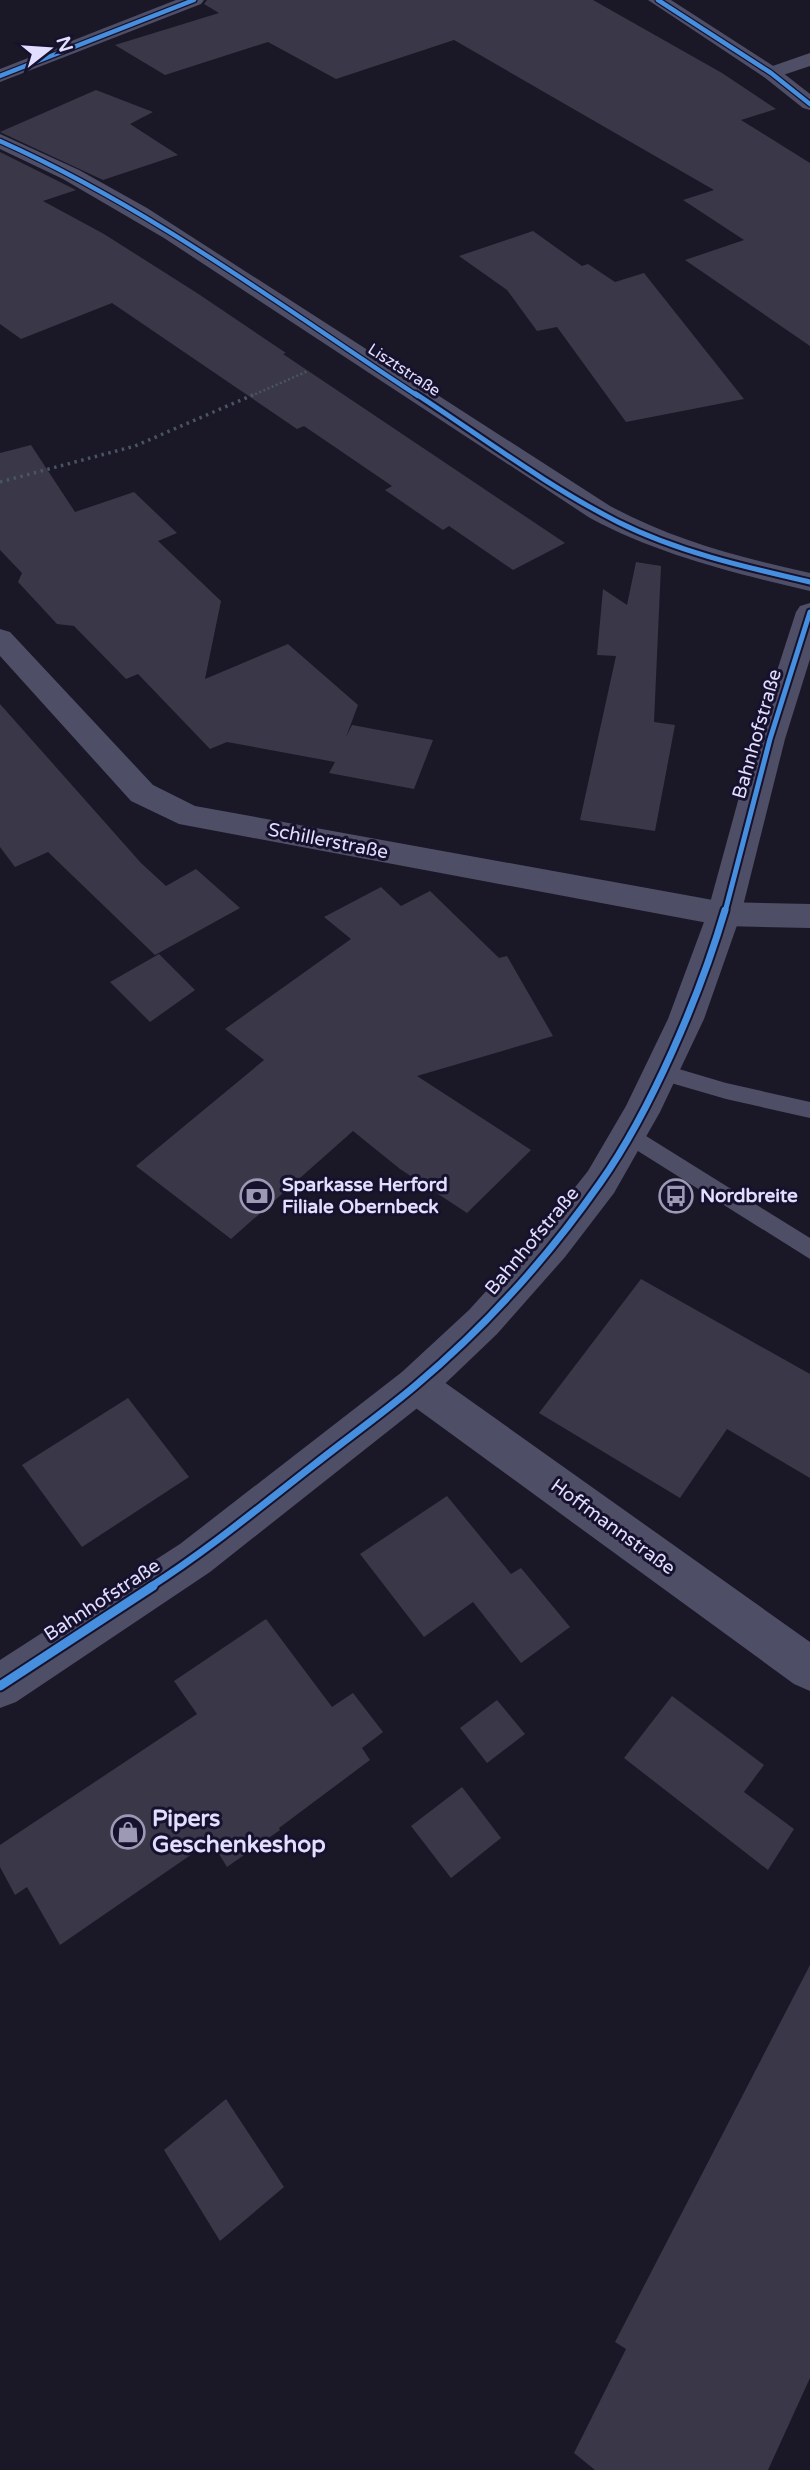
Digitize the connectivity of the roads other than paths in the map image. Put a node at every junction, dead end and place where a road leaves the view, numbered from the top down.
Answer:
1 (194, 0) edge
2 (658, 0) edge
3 (810, 59) edge
4 (771, 73) junction
5 (0, 76) edge
6 (810, 104) edge
7 (0, 141) edge
8 (810, 582) edge
9 (810, 612) edge
10 (0, 638) edge
11 (724, 915) junction
12 (810, 916) edge
13 (662, 1072) junction
14 (810, 1110) edge
15 (630, 1135) junction
16 (810, 1250) edge
17 (416, 1385) junction
18 (810, 1669) edge
19 (0, 1686) edge

1 - 5 street
2 - 4 street
3 - 4 street
4 - 6 street
7 - 8 street, Lisztstraße
9 - 11 street, Bahnhofstraße
10 - 11 street, Schillerstraße
11 - 12 street
11 - 13 street, Bahnhofstraße
13 - 14 lane
13 - 15 street, Bahnhofstraße
15 - 16 lane
15 - 17 street, Bahnhofstraße
17 - 18 street, Hoffmannstraße
17 - 19 street, Bahnhofstraße

